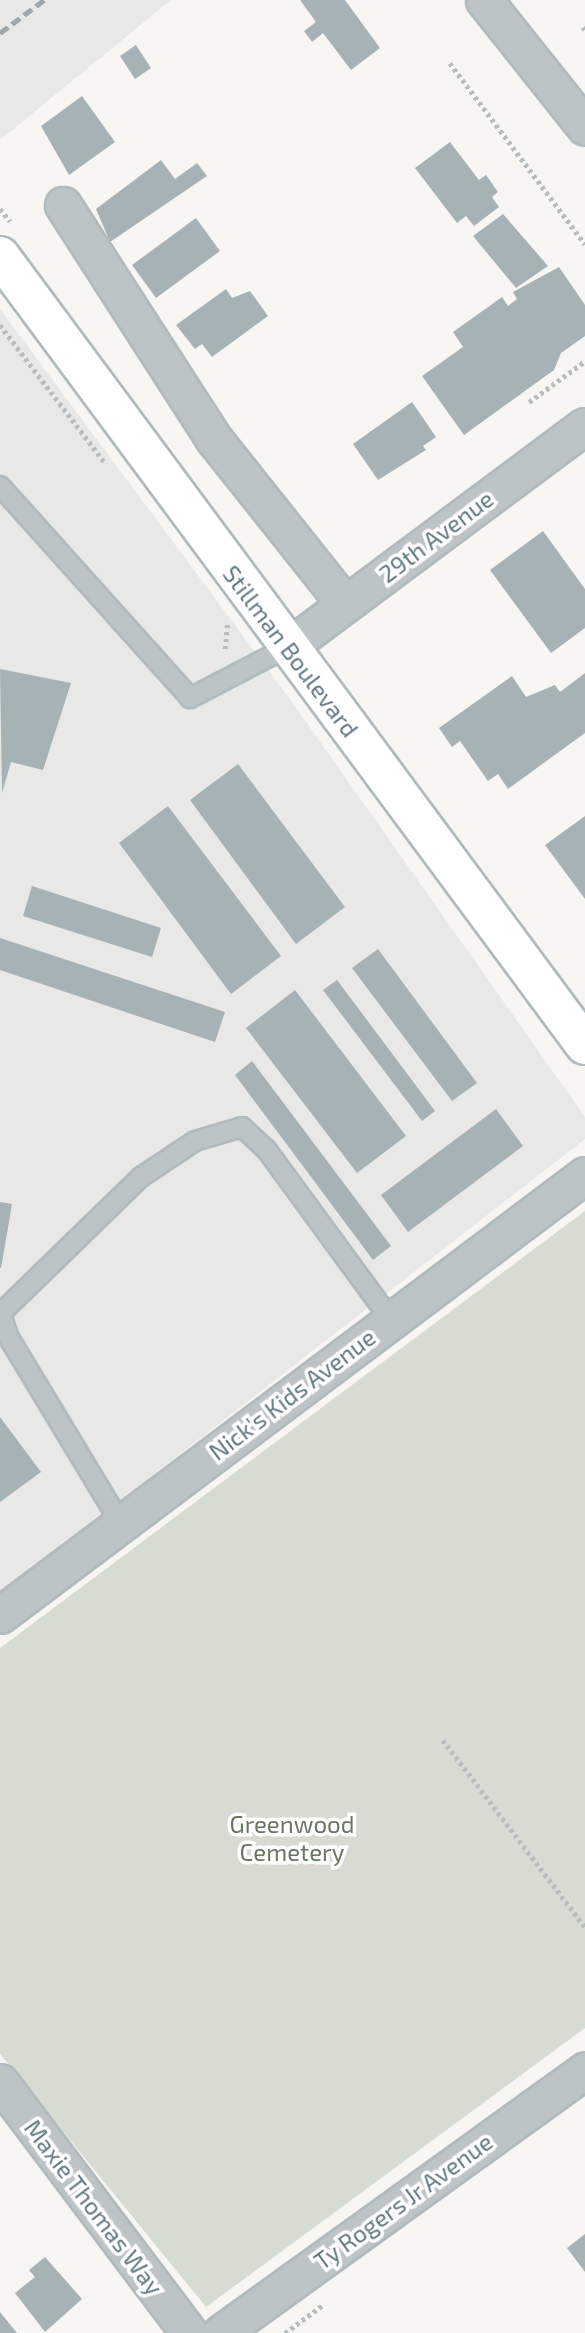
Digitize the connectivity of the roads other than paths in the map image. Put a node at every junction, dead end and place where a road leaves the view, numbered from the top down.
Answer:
1 (484, 0) edge
2 (585, 127) edge
3 (63, 205) dead end
4 (0, 256) edge
5 (585, 426) edge
6 (1, 486) edge
7 (345, 604) junction
8 (288, 647) junction
9 (585, 1045) edge
10 (585, 1175) edge
11 (1, 1314) edge
12 (391, 1320) junction
13 (121, 1524) junction
14 (0, 1615) edge
15 (585, 2070) edge
16 (0, 2082) edge
17 (189, 2333) edge
18 (221, 2333) edge

1 - 2 street
3 - 7 street
4 - 8 main road, Stillman Boulevard
5 - 7 street, 29th Avenue
6 - 8 lane
7 - 8 street, 29th Avenue
8 - 9 main road, Stillman Boulevard
10 - 12 street, Nick's Kids Avenue
11 - 12 lane
11 - 13 lane
12 - 13 street, Nick's Kids Avenue
13 - 14 street, Nick's Kids Avenue
15 - 18 street, Ty Rogers Jr Avenue
16 - 17 street, Maxie Thomas Way

